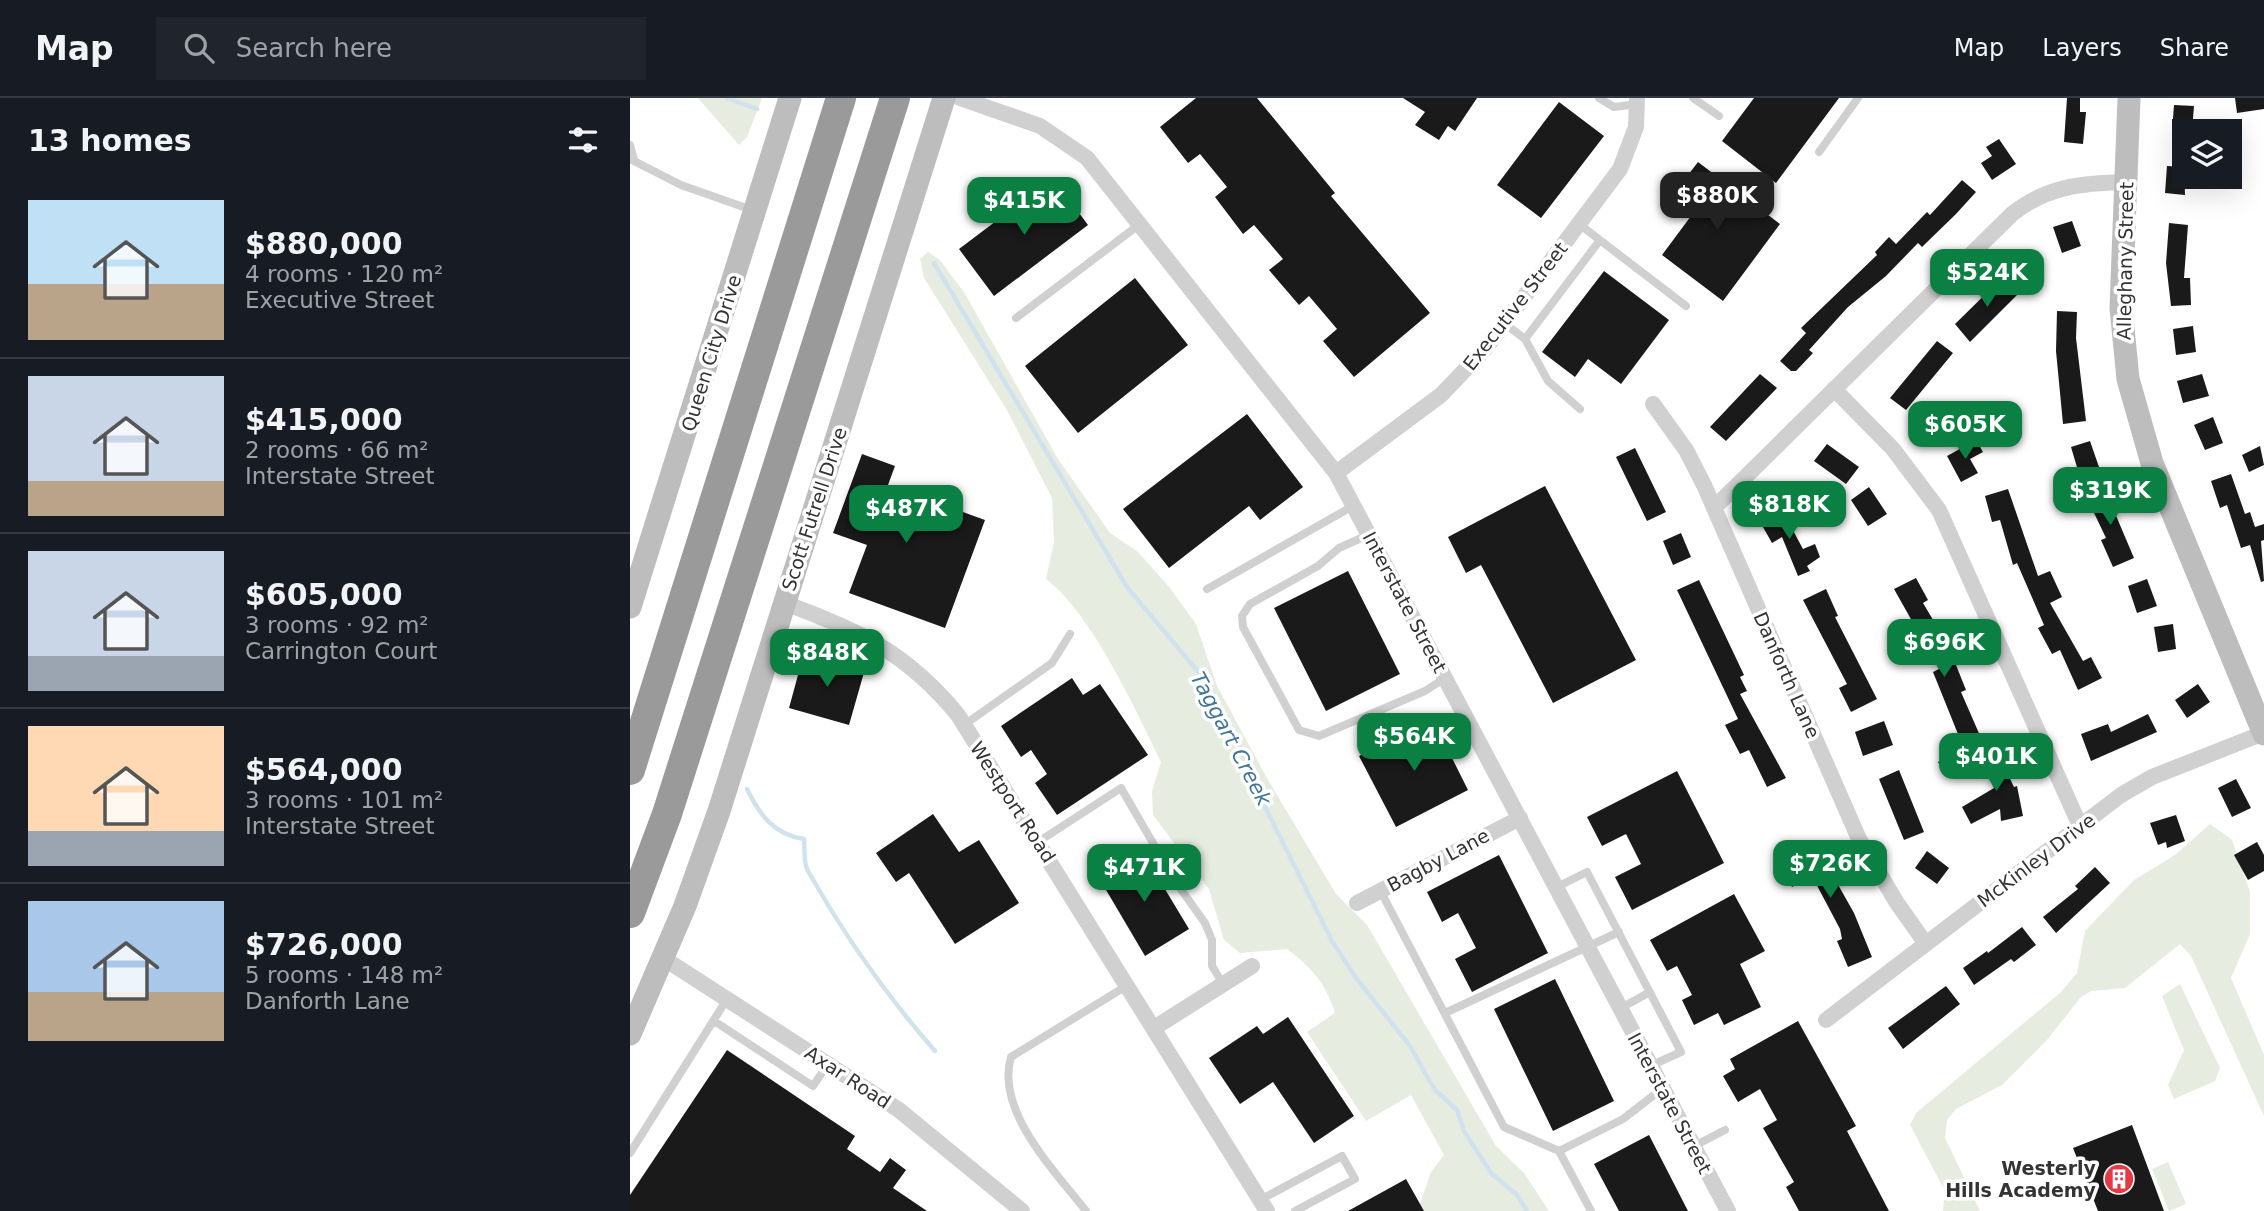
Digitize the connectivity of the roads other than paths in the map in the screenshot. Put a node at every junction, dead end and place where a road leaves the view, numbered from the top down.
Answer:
1 (790, 98) edge
2 (841, 98) edge
3 (895, 98) edge
4 (944, 98) edge
5 (960, 98) edge
6 (1599, 98) edge
7 (1693, 98) edge
8 (1858, 98) edge
9 (2129, 98) edge
10 (1637, 101) edge
11 (1719, 116) dead end
12 (630, 145) edge
13 (1819, 152) dead end
14 (632, 159) edge
15 (2126, 183) junction
16 (755, 211) junction
17 (1140, 224) junction
18 (1579, 224) junction
19 (1600, 240) junction
20 (1686, 306) dead end
21 (1016, 318) dead end
22 (1504, 323) junction
23 (1525, 340) junction
24 (1834, 389) junction
25 (1653, 404) dead end
26 (1580, 409) dead end
27 (1336, 473) junction
28 (1354, 506) junction
29 (1714, 508) junction
30 (1369, 534) junction
31 (1207, 589) dead end
32 (631, 601) edge
33 (784, 603) junction
34 (1070, 634) dead end
35 (1446, 678) junction
36 (964, 725) junction
37 (2264, 733) edge
38 (630, 771) edge
39 (1520, 818) junction
40 (2080, 825) junction
41 (1038, 842) junction
42 (1557, 887) junction
43 (1381, 890) junction
44 (1357, 903) dead end
45 (630, 913) edge
46 (1619, 932) junction
47 (1926, 944) junction
48 (1588, 947) junction
49 (663, 958) junction
50 (1252, 966) dead end
51 (1223, 984) junction
52 (1128, 985) junction
53 (1650, 992) junction
54 (727, 999) junction
55 (1620, 1008) junction
56 (1445, 1013) junction
57 (1826, 1020) dead end
58 (713, 1021) junction
59 (1154, 1028) junction
60 (630, 1034) edge
61 (828, 1065) junction
62 (1650, 1066) junction
63 (1663, 1088) junction
64 (1725, 1130) dead end
65 (1693, 1146) junction
66 (1559, 1151) junction
67 (630, 1153) edge
68 (1263, 1205) edge
69 (1022, 1211) edge
70 (1086, 1211) edge
71 (1295, 1211) edge
72 (1591, 1211) edge
73 (1728, 1211) edge

1 - 16 street, Queen City Drive
2 - 38 highway
3 - 45 highway
4 - 33 street, Scott Futrell Drive
5 - 17 street, Interstate Street
6 - 10 lane
7 - 11 lane
8 - 13 lane
9 - 15 street, Alleghany Street
10 - 18 street, Executive Street
12 - 14 lane
14 - 16 lane
15 - 24 street
15 - 37 street, Alleghany Street
16 - 32 street, Queen City Drive
17 - 21 lane
17 - 27 street, Interstate Street
18 - 19 lane
18 - 22 street, Executive Street
19 - 20 lane
19 - 23 lane
22 - 23 lane
22 - 27 street, Executive Street
23 - 26 lane
24 - 29 street
24 - 40 street
25 - 29 street, Danforth Lane
27 - 28 street, Interstate Street
28 - 30 street, Interstate Street
28 - 31 lane
29 - 47 street, Danforth Lane
30 - 35 street, Interstate Street
30 - 35 lane
33 - 36 street, Westport Road
33 - 49 street, Scott Futrell Drive
34 - 36 lane
35 - 39 street, Interstate Street
36 - 41 street, Westport Road
37 - 40 street, McKinley Drive
39 - 42 street, Interstate Street
39 - 43 street, Bagby Lane
40 - 47 street, McKinley Drive
41 - 51 lane
41 - 52 street, Westport Road
42 - 46 lane
42 - 48 street, Interstate Street
43 - 44 street, Bagby Lane
43 - 56 lane
46 - 48 lane
46 - 53 lane
47 - 57 street, McKinley Drive
48 - 55 street, Interstate Street
48 - 56 lane
49 - 54 street, Axar Road
49 - 60 street, Scott Futrell Drive
50 - 51 street
51 - 59 street
52 - 59 street, Westport Road
52 - 70 lane
53 - 55 lane
53 - 62 lane
54 - 58 lane
54 - 61 street, Axar Road
55 - 62 street, Interstate Street
56 - 66 lane
58 - 61 lane
58 - 67 lane
59 - 68 street, Westport Road
61 - 69 street, Axar Road
62 - 63 street, Interstate Street
63 - 65 street, Interstate Street
63 - 66 lane
64 - 65 lane
65 - 73 street, Interstate Street
66 - 72 lane
68 - 71 lane

